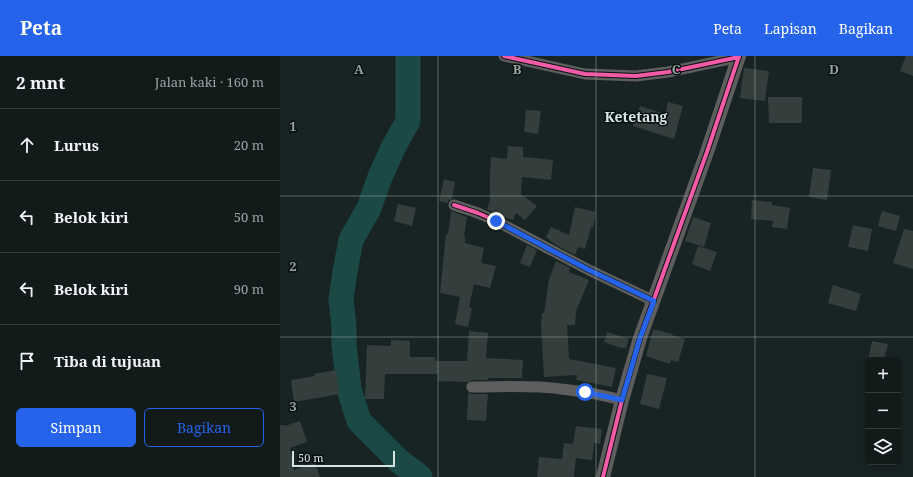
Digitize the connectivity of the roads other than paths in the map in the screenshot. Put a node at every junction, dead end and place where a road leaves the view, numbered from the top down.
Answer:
1 (504, 56) edge
2 (739, 56) edge
3 (454, 206) dead end
4 (654, 301) junction
5 (472, 387) dead end
6 (622, 400) junction
7 (603, 477) edge

1 - 2 street
2 - 4 street
3 - 4 street
4 - 6 street
5 - 6 street
6 - 7 street

